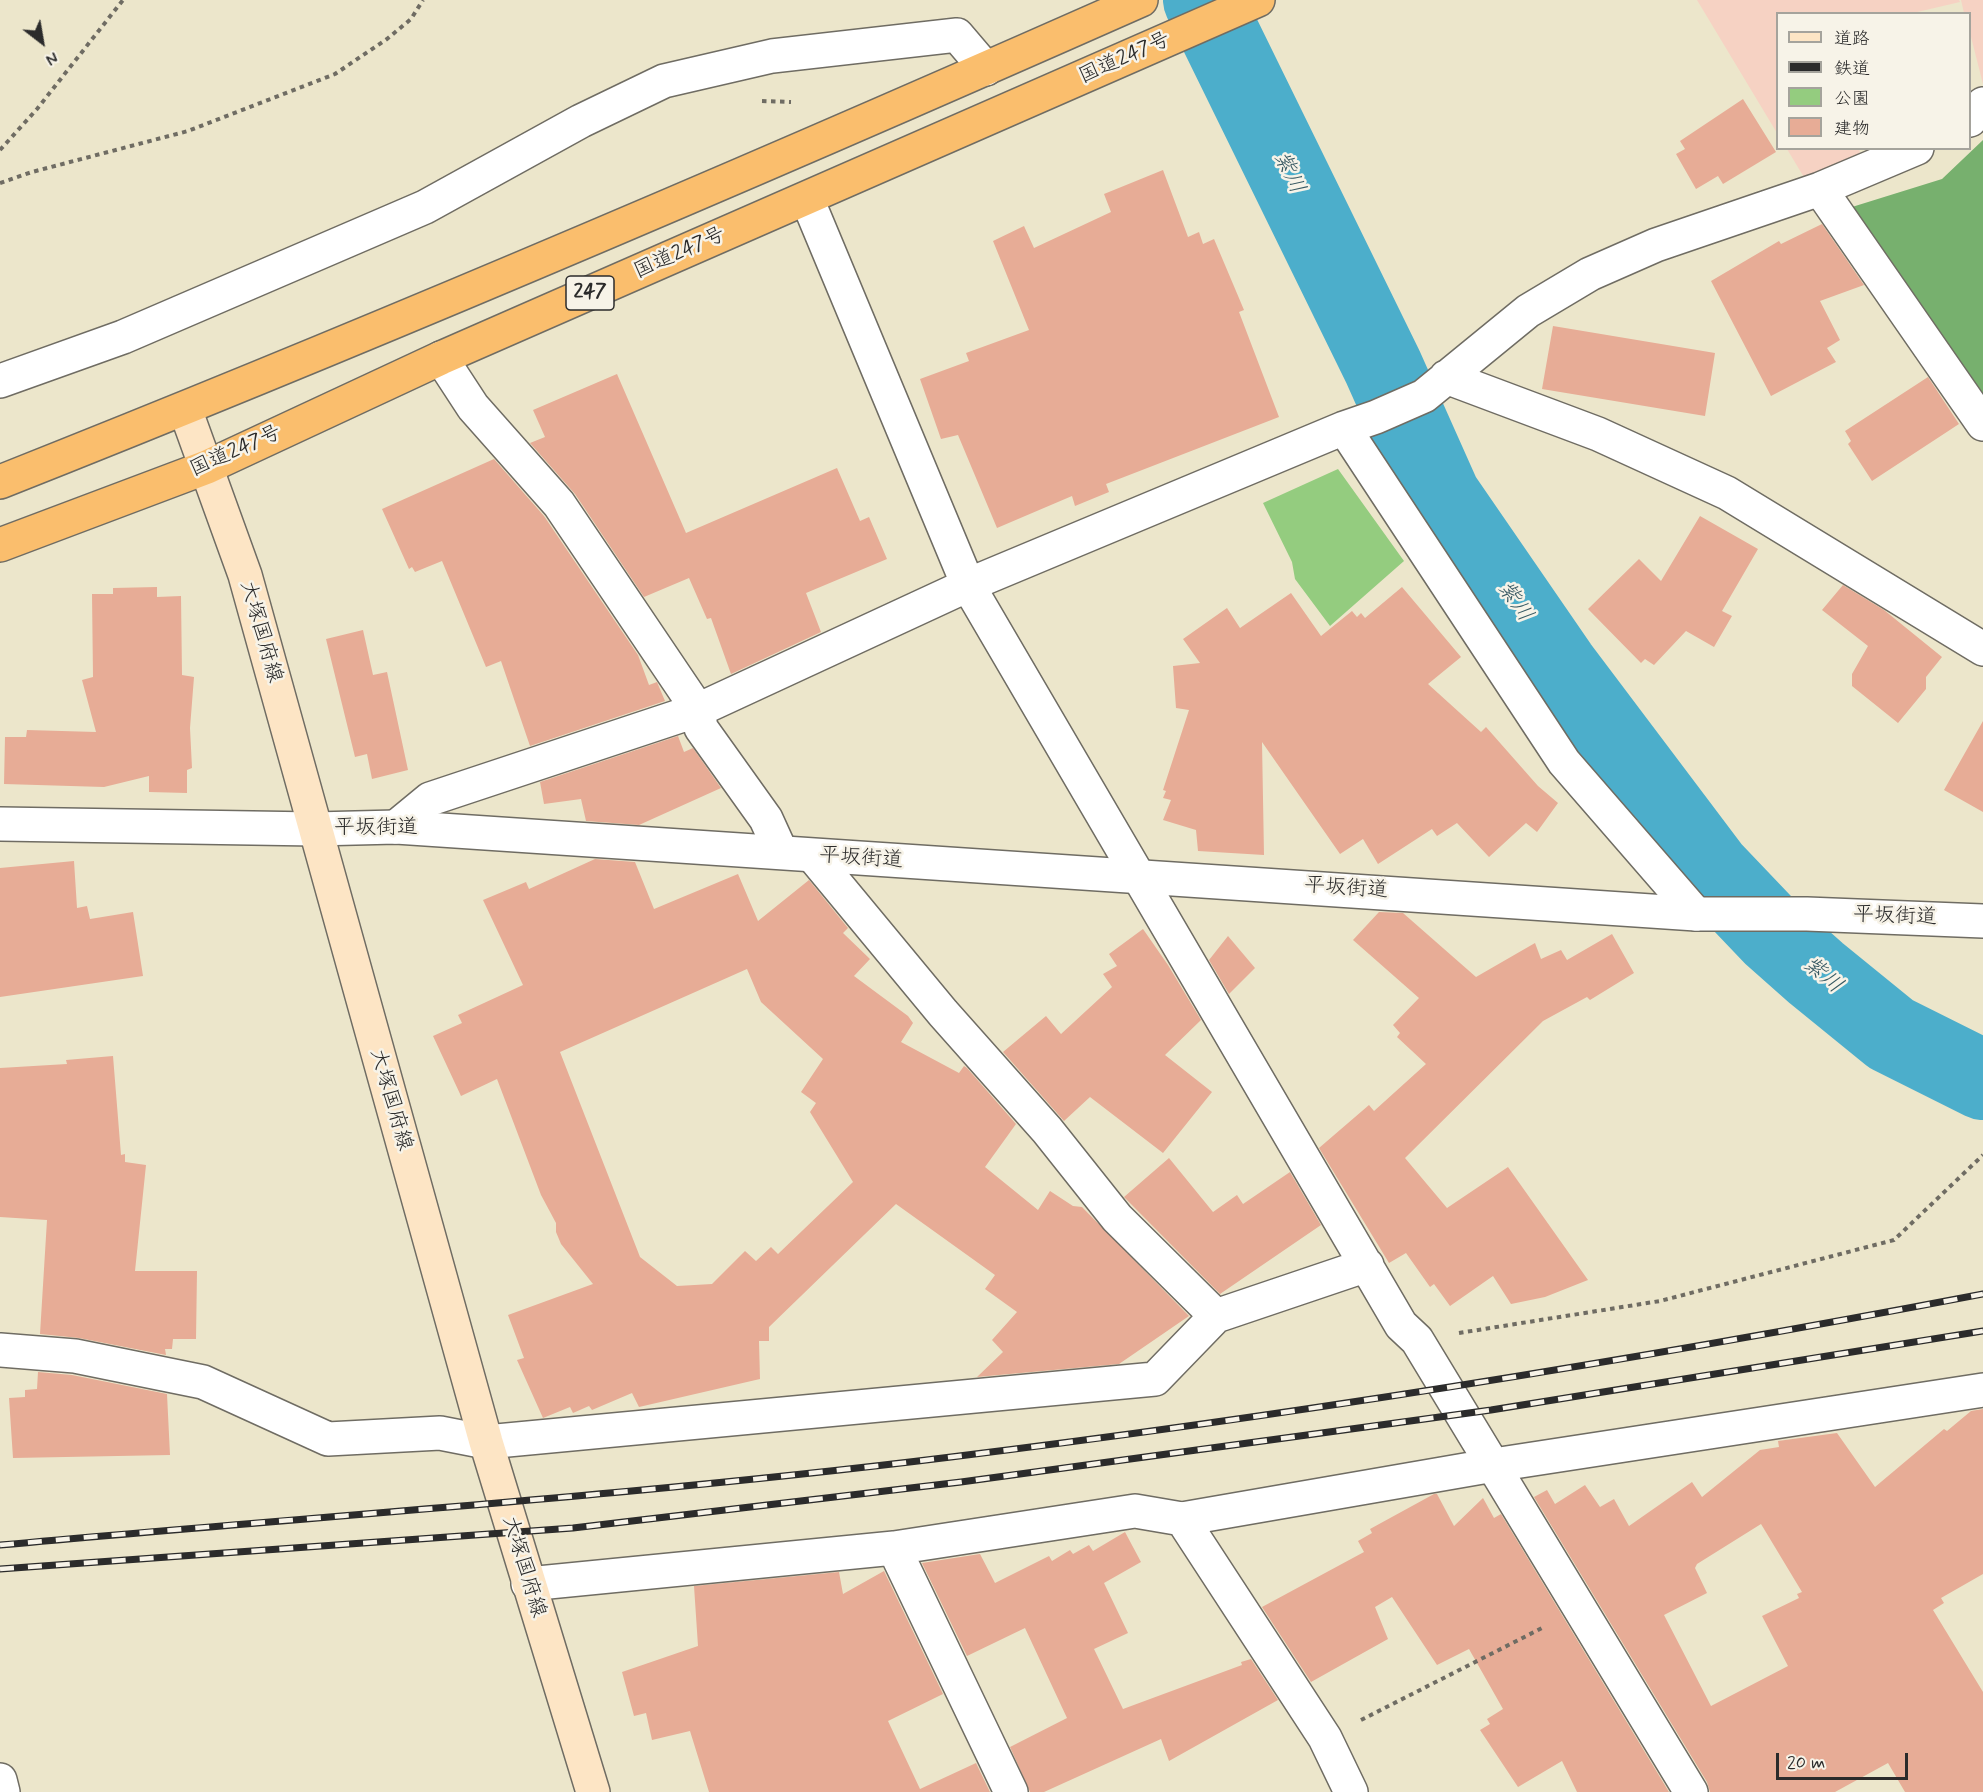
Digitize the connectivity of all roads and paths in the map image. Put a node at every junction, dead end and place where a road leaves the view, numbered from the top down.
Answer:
1 (123, 0) edge
2 (423, 0) edge
3 (1141, 0) edge
4 (1250, 4) edge
5 (986, 69) junction
6 (1983, 104) edge
7 (1971, 119) edge
8 (0, 150) edge
9 (1912, 150) edge
10 (0, 183) edge
11 (1820, 189) junction
12 (807, 199) junction
13 (441, 358) junction
14 (0, 381) edge
15 (1436, 386) junction
16 (185, 409) junction
17 (1983, 424) edge
18 (1344, 428) junction
19 (207, 466) junction
20 (0, 482) edge
21 (0, 545) edge
22 (968, 585) junction
23 (1983, 649) edge
24 (698, 710) junction
25 (0, 824) edge
26 (396, 827) junction
27 (315, 829) junction
28 (781, 852) junction
29 (813, 856) junction
30 (1136, 875) junction
31 (1709, 913) junction
32 (1983, 921) edge
33 (1983, 1155) edge
34 (1367, 1265) junction
35 (1216, 1316) junction
36 (1417, 1340) junction
37 (0, 1350) edge
38 (1983, 1390) edge
39 (486, 1442) junction
40 (1494, 1465) junction
41 (1182, 1519) junction
42 (894, 1548) junction
43 (528, 1584) junction
44 (1579, 1609) junction
45 (1325, 1738) junction
46 (0, 1780) edge
47 (3, 1792) edge
48 (593, 1792) edge
49 (1011, 1792) edge
50 (1351, 1792) edge
51 (1691, 1792) edge

1 - 8 path
2 - 10 path
3 - 5 highway, 247
4 - 12 highway, 国道247号 / 247
5 - 14 street
5 - 16 highway, 247
6 - 7 street
9 - 11 street
11 - 15 street
11 - 17 street
12 - 13 highway, 国道247号 / 247
12 - 22 street
13 - 19 highway, 国道247号 / 247
13 - 24 street
15 - 18 street
15 - 23 street
16 - 19 main road, 大塚国府線
16 - 20 highway, 247
18 - 22 street
18 - 31 street
19 - 21 highway, 国道247号 / 247
19 - 27 main road, 大塚国府線
22 - 24 street
22 - 30 street
24 - 26 street
24 - 28 street
25 - 27 street, 平坂街道
26 - 27 street, 平坂街道
26 - 28 street, 平坂街道
27 - 39 main road, 大塚国府線
28 - 29 street, 平坂街道
29 - 30 street, 平坂街道
29 - 35 street
30 - 31 street, 平坂街道
30 - 34 street
31 - 32 street, 平坂街道
33 - 36 path
34 - 35 street
34 - 36 street
35 - 39 street
36 - 40 street
37 - 39 street
38 - 40 street
39 - 43 main road, 大塚国府線
40 - 41 street
40 - 44 street
41 - 42 street
41 - 45 street
42 - 43 street
42 - 49 street
43 - 48 main road, 大塚国府線
44 - 45 path
44 - 51 street
45 - 50 street
46 - 47 street

